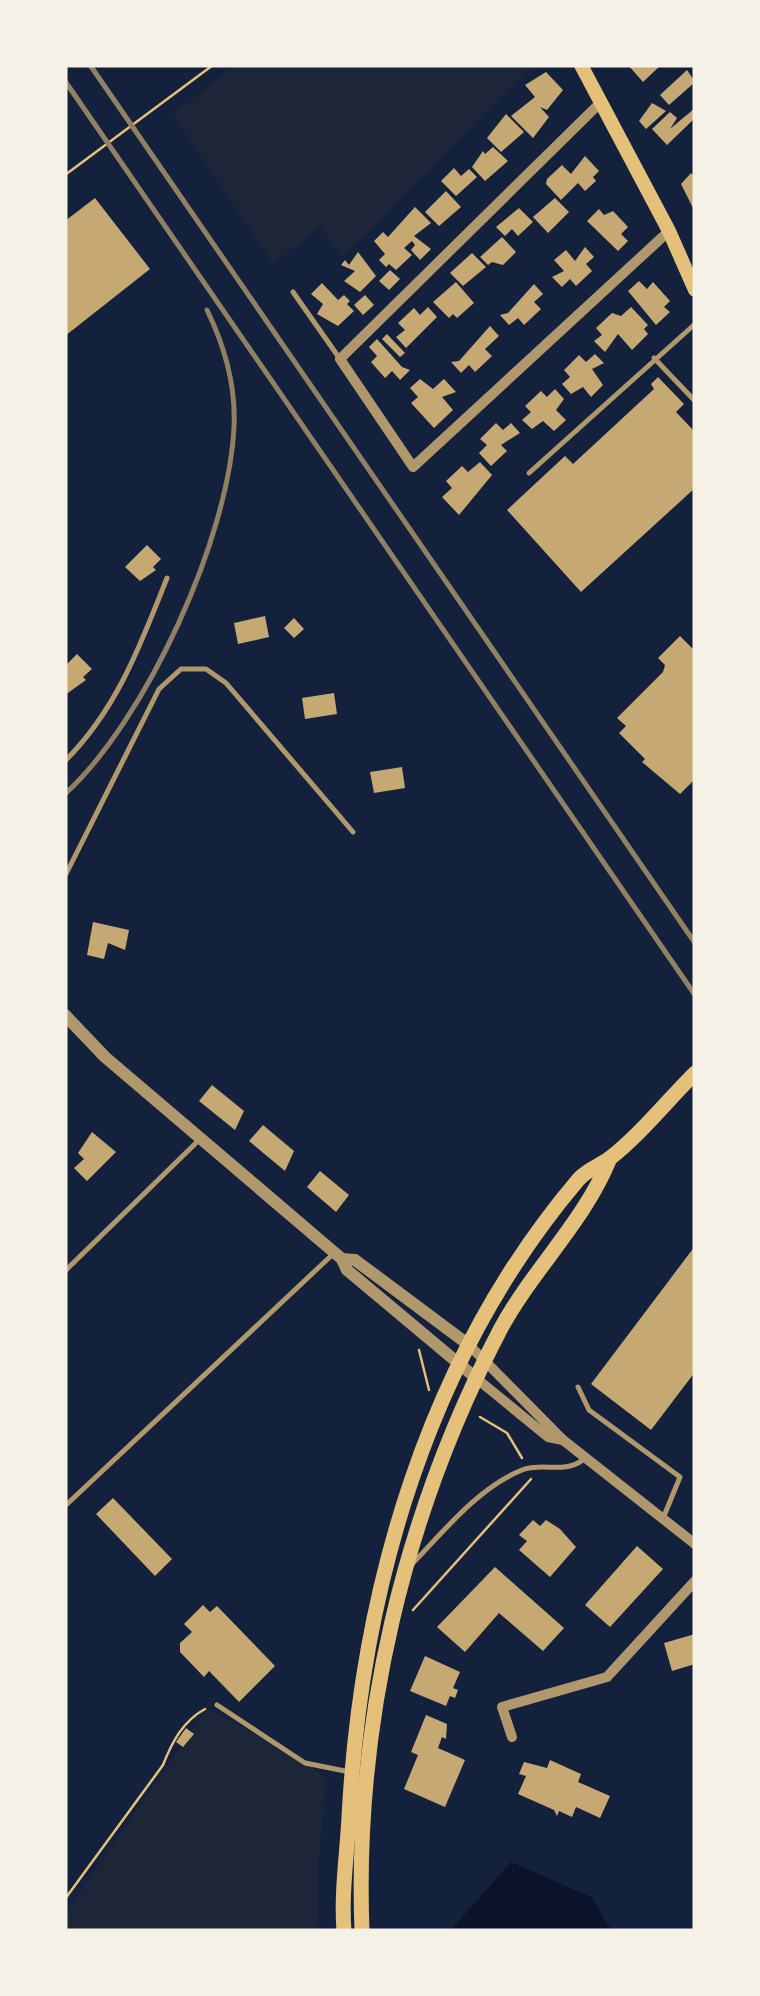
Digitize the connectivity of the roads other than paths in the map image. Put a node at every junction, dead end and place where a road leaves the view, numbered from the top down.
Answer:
1 (581, 65) edge
2 (599, 104) junction
3 (669, 230) junction
4 (695, 290) edge
5 (292, 292) dead end
6 (695, 324) edge
7 (654, 358) junction
8 (340, 360) junction
9 (695, 401) edge
10 (529, 473) dead end
11 (167, 578) dead end
12 (65, 761) edge
13 (352, 832) dead end
14 (65, 876) edge
15 (65, 1016) edge
16 (695, 1073) edge
17 (202, 1138) junction
18 (610, 1158) junction
19 (338, 1256) junction
20 (65, 1271) edge
21 (469, 1345) junction
22 (485, 1360) junction
23 (459, 1363) junction
24 (476, 1378) junction
25 (578, 1387) dead end
26 (563, 1440) junction
27 (587, 1457) junction
28 (65, 1506) edge
29 (662, 1519) junction
30 (695, 1544) edge
31 (404, 1573) junction
32 (695, 1581) edge
33 (217, 1705) road end
34 (512, 1737) dead end
35 (351, 1772) junction
36 (344, 1931) edge
37 (362, 1931) edge

1 - 2 main road
2 - 3 main road
2 - 8 street
3 - 4 main road
3 - 8 street
5 - 8 lane
6 - 7 lane
7 - 9 lane
7 - 10 lane
11 - 12 lane
13 - 14 lane
15 - 17 street
16 - 18 main road
17 - 19 street
17 - 20 lane
18 - 21 main road
18 - 22 main road
19 - 21 street
19 - 23 street
19 - 28 lane
21 - 22 street
21 - 23 main road
22 - 24 main road
22 - 26 street
23 - 24 street
23 - 35 main road
24 - 26 street
24 - 31 main road
25 - 29 lane
26 - 27 street
27 - 29 street
27 - 31 lane
29 - 30 street
31 - 37 main road
32 - 34 street
33 - 35 lane
35 - 36 main road

